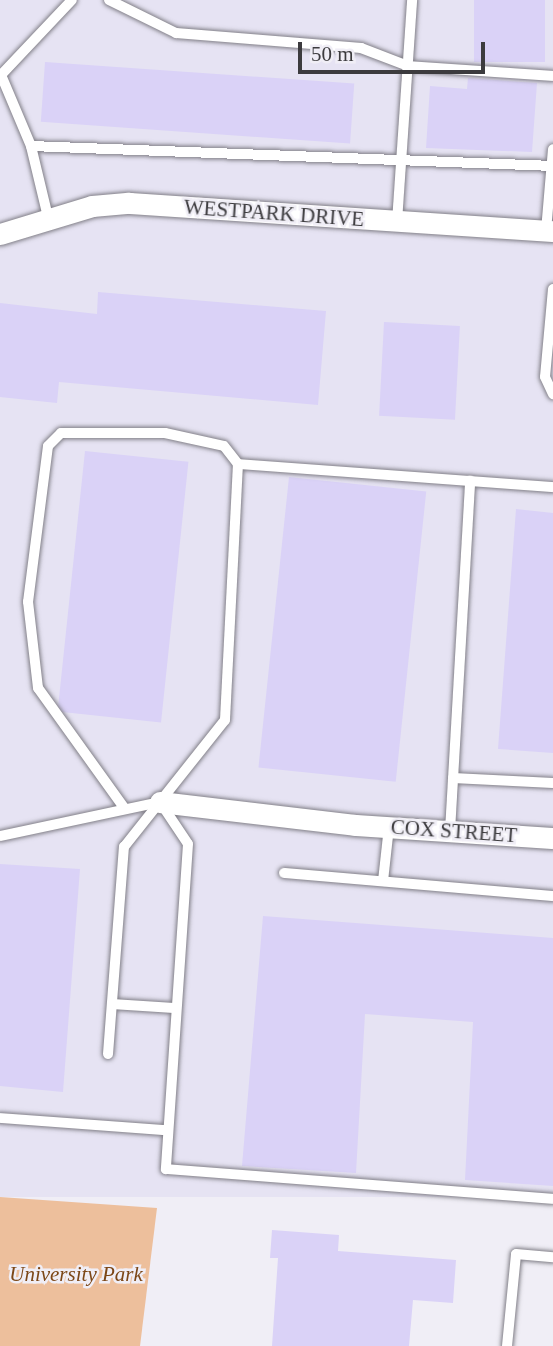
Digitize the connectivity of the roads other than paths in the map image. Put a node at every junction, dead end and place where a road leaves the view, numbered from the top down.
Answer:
1 (72, 0) edge
2 (109, 0) edge
3 (412, 0) edge
4 (408, 66) junction
5 (553, 76) edge
6 (31, 146) junction
7 (553, 149) edge
8 (402, 157) junction
9 (552, 166) edge
10 (48, 216) junction
11 (397, 222) junction
12 (549, 231) edge
13 (0, 234) edge
14 (553, 289) edge
15 (553, 298) edge
16 (553, 394) edge
17 (238, 464) junction
18 (470, 481) junction
19 (553, 487) edge
20 (453, 778) junction
21 (553, 783) edge
22 (160, 802) junction
23 (125, 809) junction
24 (389, 827) junction
25 (450, 831) junction
26 (0, 836) edge
27 (553, 838) edge
28 (284, 873) dead end
29 (383, 881) junction
30 (553, 896) edge
31 (112, 1004) junction
32 (174, 1008) junction
33 (108, 1054) dead end
34 (0, 1118) edge
35 (165, 1130) junction
36 (553, 1199) edge
37 (553, 1257) edge
38 (507, 1346) edge

1 - 6 lane
2 - 4 lane
3 - 4 lane
4 - 5 lane
4 - 8 lane
6 - 8 lane
6 - 10 lane
7 - 9 lane
8 - 9 lane
8 - 11 lane
9 - 12 lane
10 - 11 street, WESTPARK DRIVE
10 - 13 street, WESTPARK DRIVE
11 - 12 street, WESTPARK DRIVE
14 - 15 lane
15 - 16 lane
17 - 18 lane
17 - 22 lane
17 - 23 lane
18 - 19 lane
18 - 20 lane
20 - 21 lane
20 - 25 lane
22 - 23 lane
22 - 24 street, COX STREET
22 - 31 lane
22 - 32 lane
23 - 26 lane
24 - 25 street, COX STREET
24 - 29 lane
25 - 27 street, COX STREET
28 - 29 lane
29 - 30 lane
31 - 32 lane
31 - 33 lane
32 - 35 lane
34 - 35 lane
35 - 36 lane
37 - 38 lane

